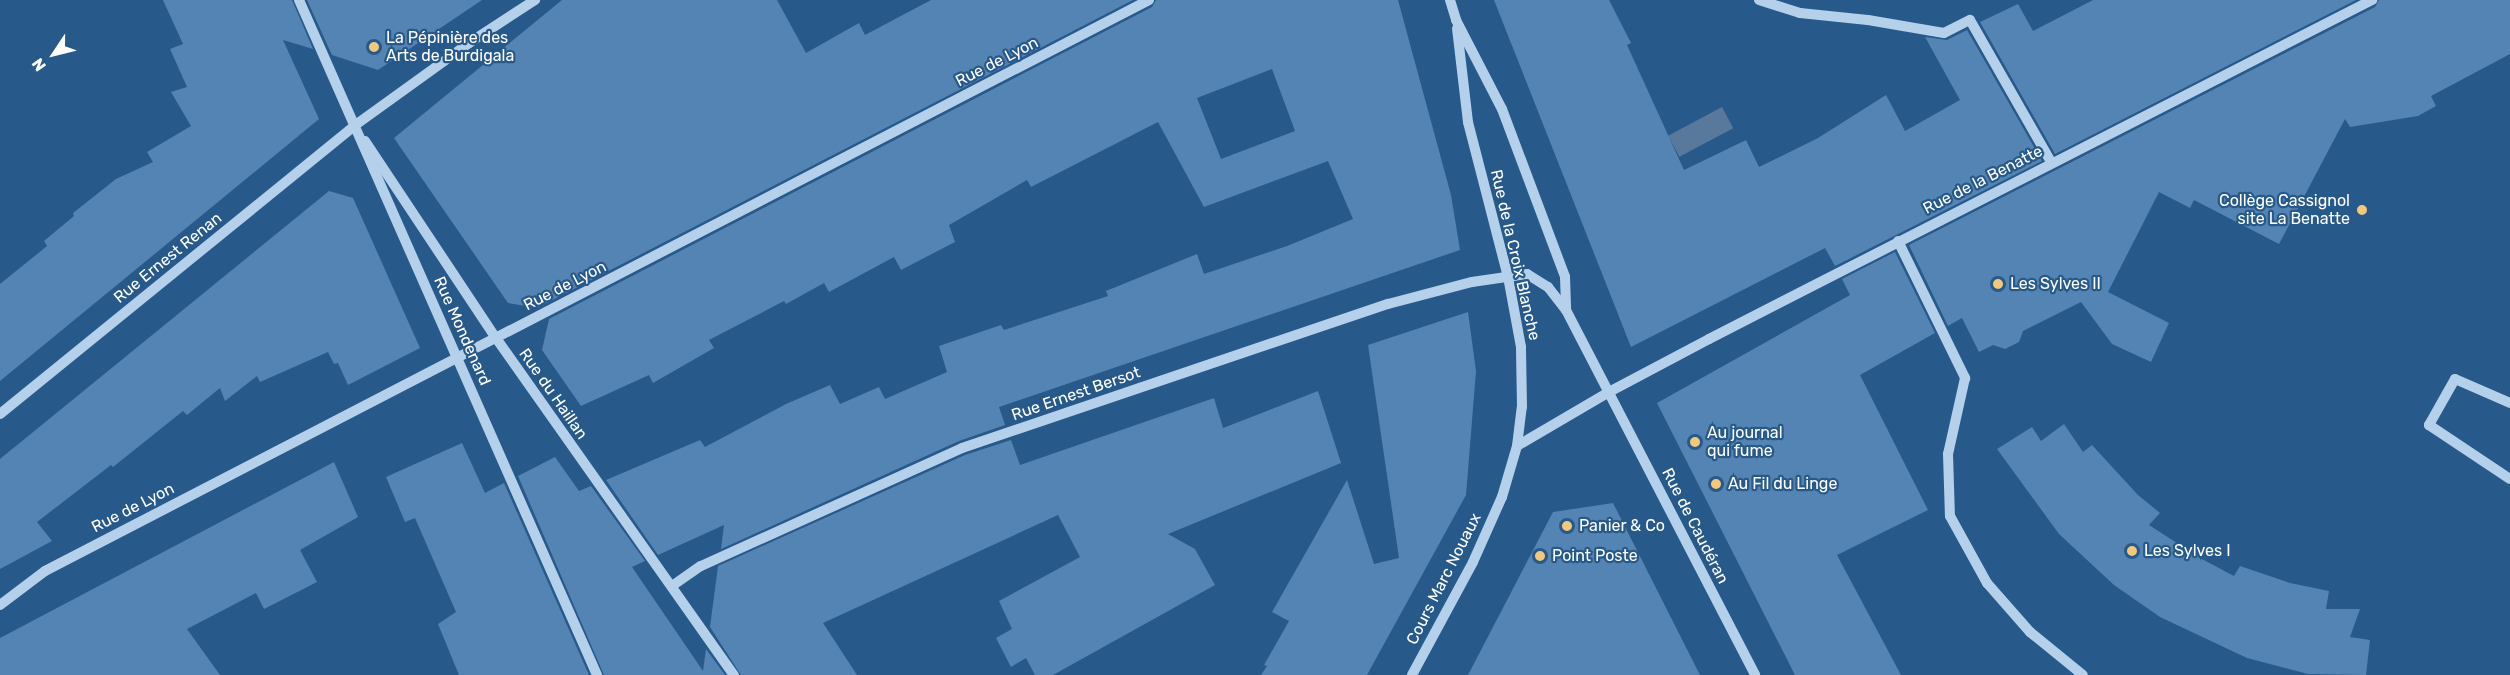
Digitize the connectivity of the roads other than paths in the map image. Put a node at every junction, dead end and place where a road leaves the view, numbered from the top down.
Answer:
1 (299, 0) edge
2 (535, 0) edge
3 (1149, 0) edge
4 (1450, 0) edge
5 (1759, 0) edge
6 (2371, 0) edge
7 (1456, 20) junction
8 (354, 126) junction
9 (2051, 162) junction
10 (1898, 241) junction
11 (1508, 277) junction
12 (1566, 310) junction
13 (496, 338) junction
14 (458, 358) junction
15 (1609, 392) junction
16 (2510, 403) edge
17 (0, 414) edge
18 (1517, 446) junction
19 (2510, 479) edge
20 (1502, 497) joint
21 (672, 586) junction
22 (0, 605) edge
23 (597, 675) edge
24 (734, 675) edge
25 (1412, 675) edge
26 (1755, 675) edge
27 (2083, 675) edge

1 - 8 street, Rue Mondenard
2 - 8 street, Rue Ernest Renan
3 - 13 street, Rue de Lyon
4 - 7 street, Rue de la Croix Blanche
5 - 9 street
6 - 9 street, Rue de la Benatte
7 - 11 street, Rue de la Croix Blanche
7 - 12 street, Rue de la Croix Blanche
8 - 13 street, Rue du Haillan
8 - 14 street, Rue Mondenard
8 - 17 street, Rue Ernest Renan
9 - 10 street, Rue de la Benatte
10 - 15 street, Rue de la Benatte
10 - 27 street
11 - 12 street, Rue Ernest Bersot
11 - 18 street, Rue de la Croix Blanche
11 - 21 street, Rue Ernest Bersot
12 - 15 street, Rue de la Croix Blanche
13 - 14 street, Rue de Lyon
13 - 21 street, Rue du Haillan
14 - 22 street, Rue de Lyon
14 - 23 street, Rue Mondenard
15 - 18 street, Rue de la Benatte
15 - 26 street, Rue de Caudéran
16 - 19 street
18 - 20 street, Rue de la Croix Blanche
20 - 25 street, Cours Marc Nouaux
21 - 24 street, Rue du Haillan

